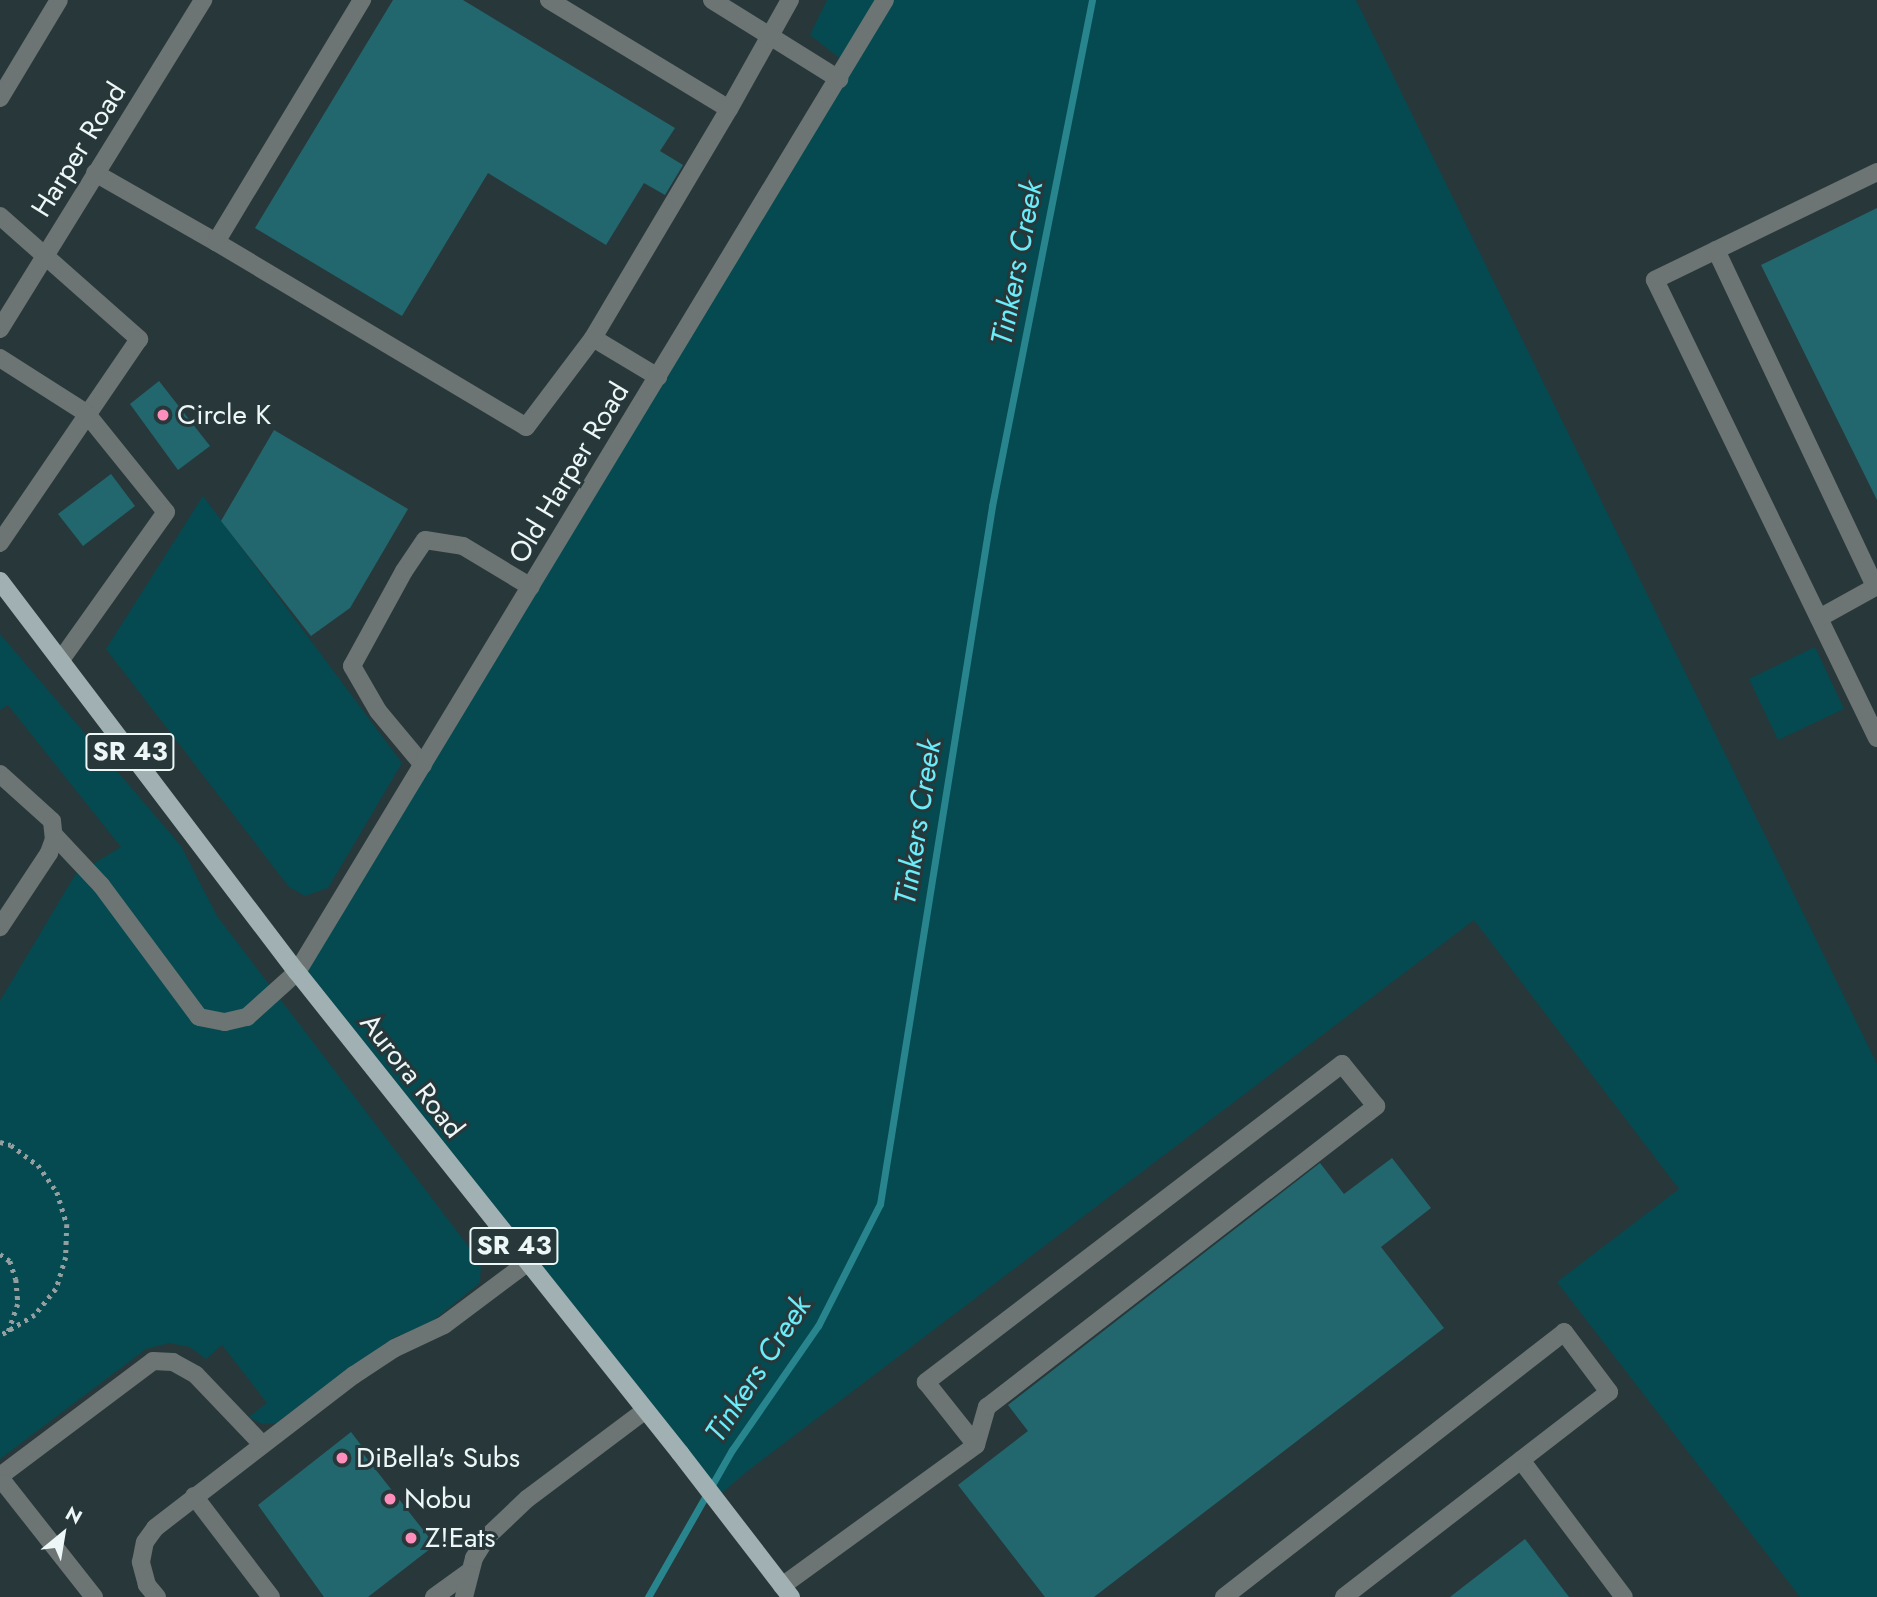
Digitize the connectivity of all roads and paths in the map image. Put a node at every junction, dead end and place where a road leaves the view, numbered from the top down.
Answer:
1 (59, 0) edge
2 (202, 0) edge
3 (362, 0) edge
4 (549, 0) edge
5 (712, 0) edge
6 (790, 0) edge
7 (885, 0) edge
8 (770, 35) junction
9 (839, 79) junction
10 (0, 99) edge
11 (729, 109) junction
12 (1877, 172) edge
13 (95, 173) junction
14 (0, 216) edge
15 (216, 242) junction
16 (1716, 250) junction
17 (46, 254) junction
18 (0, 329) edge
19 (593, 338) junction
20 (0, 358) edge
21 (658, 377) junction
22 (86, 412) junction
23 (0, 543) edge
24 (0, 581) edge
25 (531, 586) junction
26 (1819, 618) junction
27 (61, 660) junction
28 (1877, 738) edge
29 (422, 765) junction
30 (0, 774) edge
31 (54, 835) junction
32 (0, 927) edge
33 (297, 972) junction
34 (0, 1142) edge
35 (0, 1254) edge
36 (527, 1263) junction
37 (8, 1334) junction
38 (0, 1336) edge
39 (644, 1411) junction
40 (262, 1444) junction
41 (976, 1445) junction
42 (1521, 1460) junction
43 (0, 1476) edge
44 (0, 1483) edge
45 (194, 1496) junction
46 (470, 1571) junction
47 (786, 1591) edge
48 (94, 1597) edge
49 (156, 1597) edge
50 (271, 1597) edge
51 (434, 1597) edge
52 (464, 1597) edge
53 (1224, 1597) edge
54 (1344, 1597) edge
55 (1624, 1597) edge

1 - 10 street
2 - 13 street, Harper Road
3 - 15 street
4 - 11 street
5 - 8 street
6 - 8 street
7 - 9 street, Old Harper Road
8 - 9 street
8 - 11 street
9 - 21 street, Old Harper Road
11 - 19 street
12 - 16 street
13 - 15 street
13 - 17 street, Harper Road
14 - 17 street
15 - 19 street
16 - 26 street
16 - 26 street
17 - 18 street, Harper Road
17 - 22 street
19 - 21 street
20 - 22 street
21 - 25 street, Old Harper Road
22 - 23 street
22 - 27 street
24 - 27 main road, Aurora Road / SR 43
25 - 29 street, Old Harper Road
25 - 29 street
26 - 28 street
27 - 33 main road, Aurora Road / SR 43
29 - 33 street, Old Harper Road
30 - 31 street
31 - 32 street
31 - 33 street, Old Harper Road
33 - 36 main road, Aurora Road / SR 43
34 - 37 path
35 - 37 path
36 - 39 main road, Aurora Road / SR 43
36 - 40 street
37 - 38 path
39 - 46 street
39 - 47 main road, Aurora Road / SR 43
40 - 43 street
40 - 45 street
41 - 41 street
41 - 47 street
42 - 53 street
42 - 54 street
42 - 55 street
44 - 48 street
45 - 49 street
45 - 50 street
46 - 51 street
46 - 52 street

